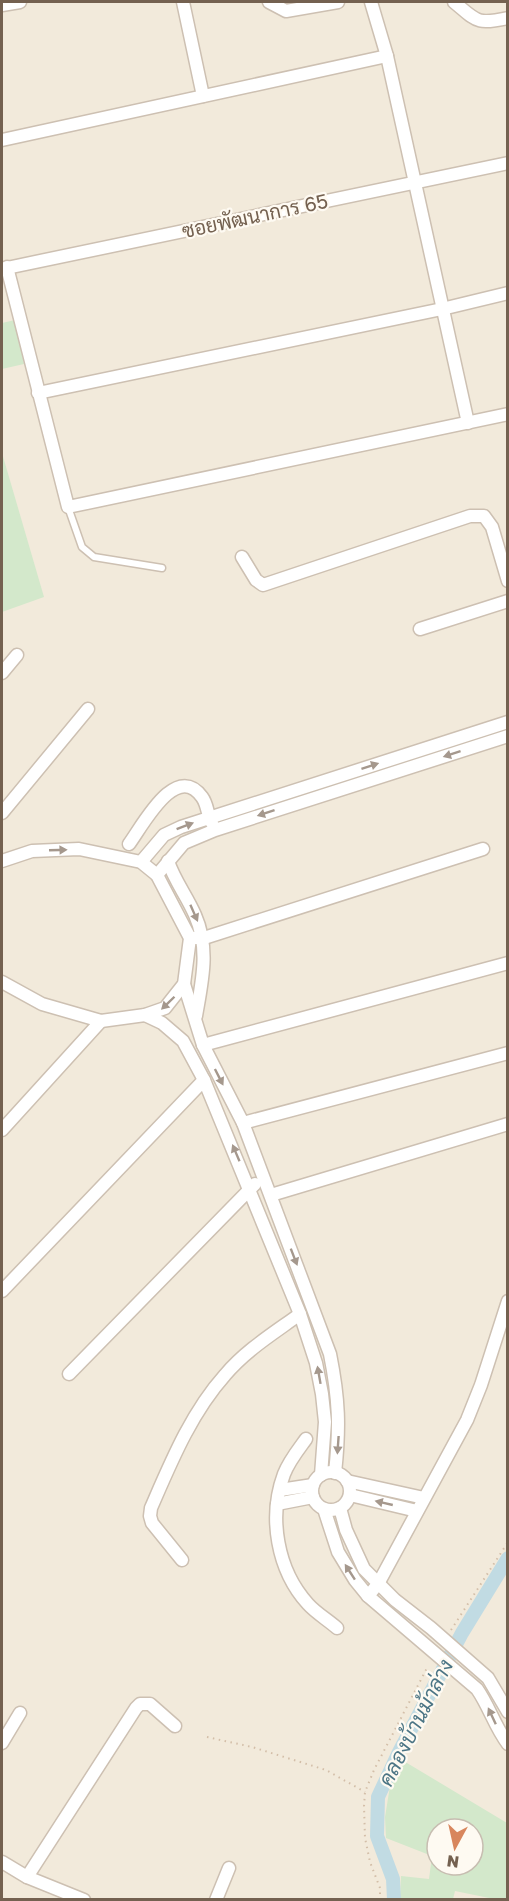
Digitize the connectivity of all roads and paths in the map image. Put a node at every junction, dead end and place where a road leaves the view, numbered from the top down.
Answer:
1 (20, 2) edge
2 (183, 2) edge
3 (269, 2) edge
4 (338, 2) edge
5 (371, 2) edge
6 (455, 2) edge
7 (2, 6) edge
8 (507, 18) edge
9 (387, 56) junction
10 (203, 96) junction
11 (2, 140) edge
12 (507, 163) edge
13 (415, 183) junction
14 (4, 268) edge
15 (507, 293) edge
16 (442, 309) junction
17 (39, 393) junction
18 (507, 414) edge
19 (468, 423) junction
20 (68, 507) junction
21 (242, 557) dead end
22 (162, 568) dead end
23 (507, 581) edge
24 (507, 601) edge
25 (420, 629) dead end
26 (17, 654) dead end
27 (2, 673) edge
28 (88, 710) dead end
29 (507, 722) edge
30 (507, 736) edge
31 (2, 813) edge
32 (209, 818) junction
33 (215, 830) junction
34 (129, 844) dead end
35 (483, 849) dead end
36 (2, 861) edge
37 (168, 861) junction
38 (141, 862) junction
39 (157, 875) junction
40 (190, 938) junction
41 (204, 938) junction
42 (507, 963) edge
43 (2, 982) edge
44 (184, 984) junction
45 (145, 1015) junction
46 (195, 1018) junction
47 (101, 1021) junction
48 (203, 1046) junction
49 (507, 1053) edge
50 (204, 1080) junction
51 (243, 1123) junction
52 (507, 1124) edge
53 (2, 1130) edge
54 (264, 1177) junction
55 (250, 1188) junction
56 (271, 1196) junction
57 (2, 1291) edge
58 (507, 1301) edge
59 (300, 1314) junction
60 (69, 1374) dead end
61 (306, 1439) dead end
62 (335, 1473) junction
63 (347, 1481) junction
64 (316, 1486) junction
65 (280, 1490) junction
66 (350, 1495) junction
67 (424, 1498) junction
68 (277, 1504) junction
69 (324, 1509) junction
70 (340, 1509) junction
71 (417, 1511) junction
72 (507, 1542) edge
73 (182, 1560) dead end
74 (378, 1584) junction
75 (368, 1596) junction
76 (337, 1628) dead end
77 (446, 1637) dead end
78 (427, 1668) dead end
79 (507, 1712) edge
80 (20, 1713) dead end
81 (175, 1726) dead end
82 (207, 1737) dead end
83 (2, 1743) edge
84 (507, 1744) edge
85 (365, 1792) junction
86 (2, 1862) edge
87 (229, 1868) dead end
88 (27, 1877) junction
89 (84, 1899) edge
90 (216, 1899) edge
91 (380, 1899) edge

1 - 7 street
2 - 10 street
3 - 4 street
5 - 9 street
6 - 8 street
9 - 10 street
9 - 13 street
10 - 11 street
12 - 13 street, ซอยพัฒนาการ 65
13 - 14 street, ซอยพัฒนาการ 65
13 - 16 street
14 - 17 street
15 - 16 street
16 - 17 street
16 - 19 street
17 - 20 street
18 - 19 street
19 - 20 street
20 - 22 lane
21 - 23 street
24 - 25 street
26 - 27 street
28 - 31 street
32 -> 29 street
30 -> 33 street
32 - 33 street
32 - 34 street
38 -> 32 street
33 - 37 street
35 - 41 street
36 -> 38 street
37 - 39 street
37 -> 41 street
38 - 39 street
39 - 40 street
40 - 41 street
40 - 44 street
41 - 46 street
42 - 48 street
43 - 47 street
44 -> 45 street
44 - 46 street
45 - 47 street
45 - 50 street
46 - 48 street
47 - 53 street
48 -> 51 street
49 - 51 street
55 -> 50 street
50 - 57 street
51 - 54 street
52 - 56 street
54 - 55 street
54 - 56 street
55 - 59 street
55 - 60 street
56 -> 62 street
58 - 67 street
64 -> 59 street
59 - 73 street
61 - 65 street
62 - 63 street
62 - 64 street
63 - 66 street
63 - 67 street
64 - 65 street
64 - 68 street
64 - 69 street
65 - 68 street
66 - 70 street
71 -> 66 street
67 - 71 street
68 - 76 street
69 - 70 street
75 -> 69 street
70 - 74 street
71 - 74 street
72 - 77 path
74 - 75 street
74 - 79 street
84 -> 75 street
78 - 85 path
80 - 83 street
81 - 88 street
82 - 85 path
85 - 91 path
86 - 88 street
87 - 90 street
88 - 89 street

